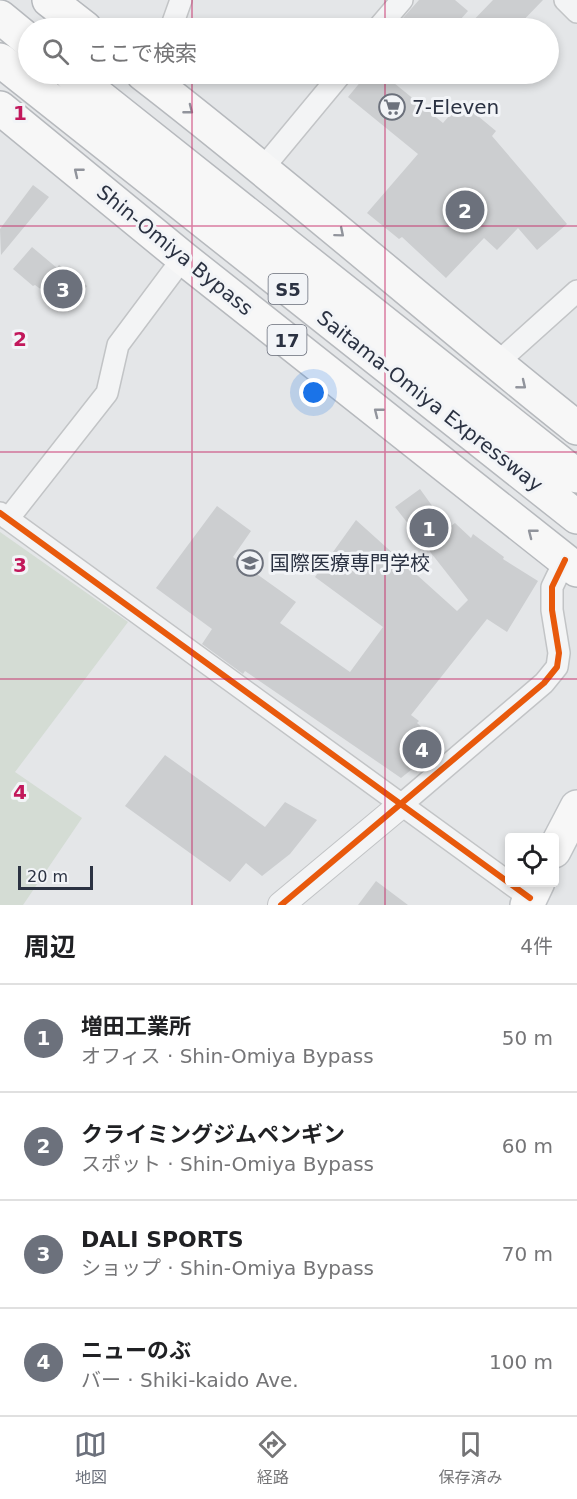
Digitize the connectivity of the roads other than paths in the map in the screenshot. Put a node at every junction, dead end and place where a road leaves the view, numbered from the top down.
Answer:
1 (0, 0) edge
2 (49, 0) edge
3 (182, 0) edge
4 (402, 0) edge
5 (565, 0) edge
6 (577, 12) edge
7 (0, 17) edge
8 (22, 18) edge
9 (72, 18) edge
10 (175, 18) edge
11 (387, 18) edge
12 (18, 32) edge
13 (0, 60) edge
14 (0, 72) edge
15 (18, 74) edge
16 (30, 84) edge
17 (84, 84) edge
18 (104, 84) edge
19 (160, 84) edge
20 (333, 84) edge
21 (0, 108) edge
22 (263, 168) junction
23 (183, 258) junction
24 (577, 291) edge
25 (496, 363) junction
26 (577, 428) edge
27 (577, 463) edge
28 (577, 476) edge
29 (4, 516) edge
30 (577, 518) edge
31 (573, 553) edge
32 (401, 805) junction
33 (577, 807) edge
34 (559, 843) edge
35 (531, 895) edge
36 (281, 905) edge

1 - 8 main road
2 - 9 main road
3 - 10 street
4 - 11 street
5 - 6 street
7 - 12 main road
13 - 15 main road, Saitama-Omiya Expressway / S5
14 - 31 main road, Shin-Omiya Bypass / 17
16 - 30 main road, Saitama-Omiya Expressway / S5
17 - 28 main road, Saitama-Omiya Expressway / S5
18 - 27 main road
19 -> 22 main road
20 - 22 street
23 -> 21 main road, Shin-Omiya Bypass / 17
22 -> 25 main road
23 - 29 street
31 -> 23 main road, Shin-Omiya Bypass / 17
24 - 25 street
25 -> 26 main road
29 - 32 street
31 - 32 street
32 - 35 street
32 - 36 street
33 - 34 main road

